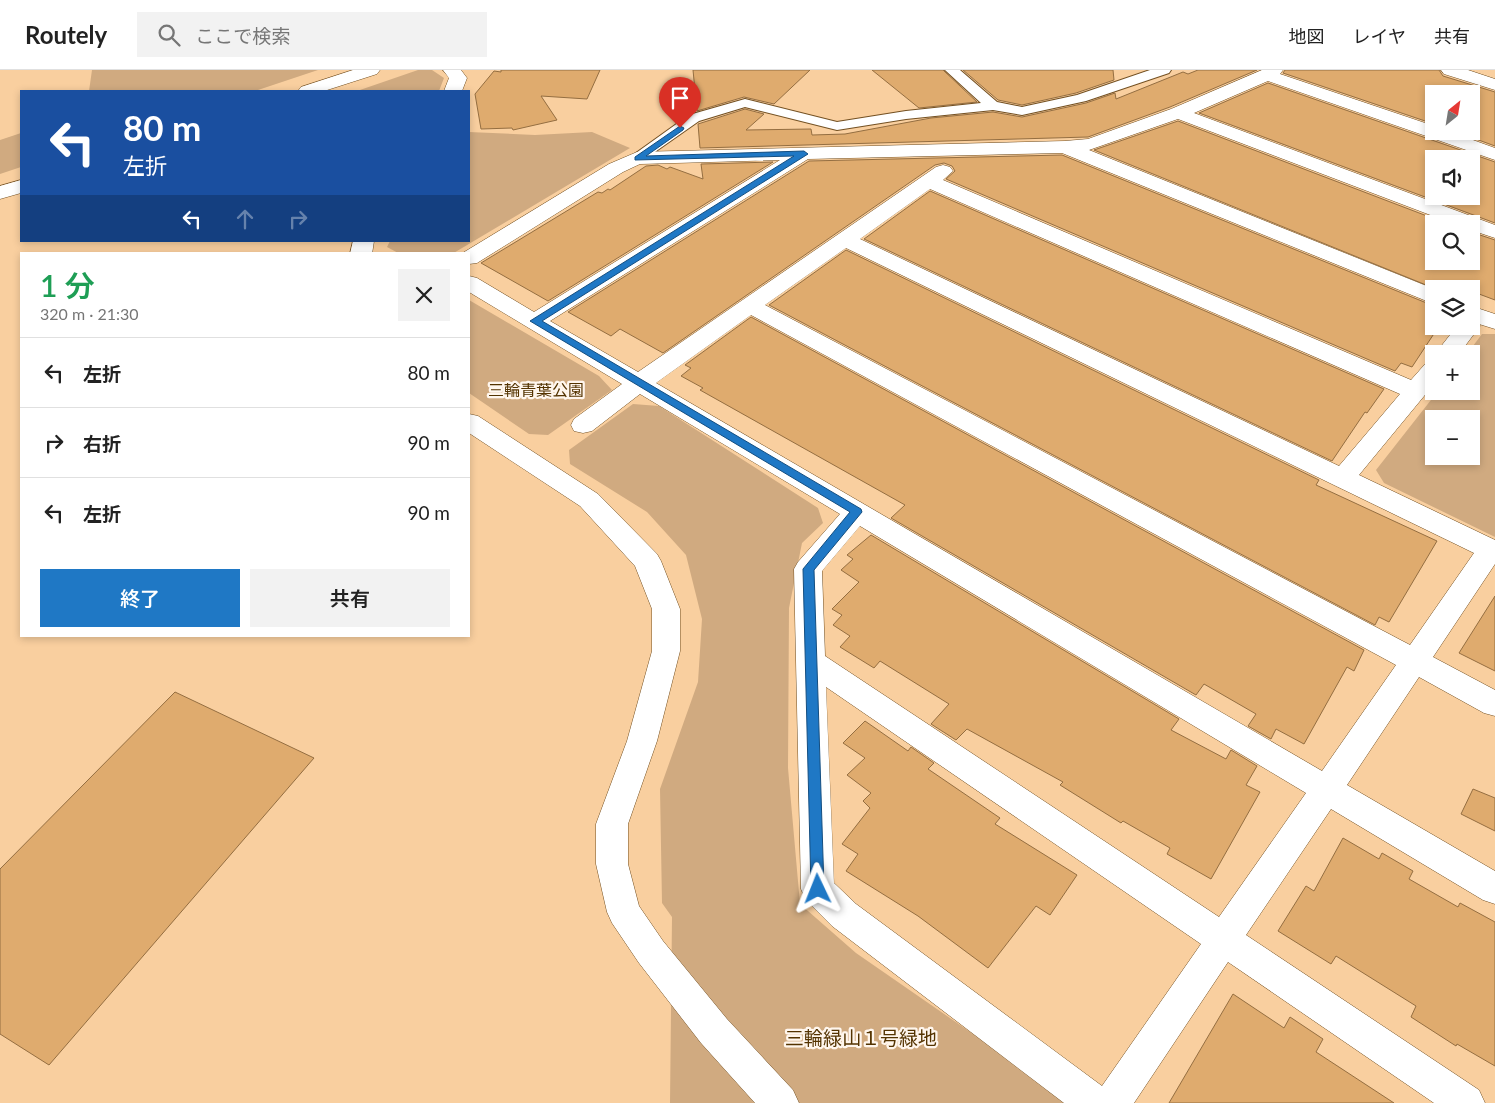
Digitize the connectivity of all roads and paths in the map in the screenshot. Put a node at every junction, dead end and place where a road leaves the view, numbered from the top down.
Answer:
1 (371, 70) edge
2 (452, 70) edge
3 (952, 70) edge
4 (1164, 70) edge
5 (1450, 70) edge
6 (1271, 73) edge
7 (1115, 74) dead end
8 (1129, 82) junction
9 (1495, 84) edge
10 (310, 90) edge
11 (453, 90) edge
12 (993, 106) junction
13 (1178, 113) junction
14 (1065, 147) junction
15 (963, 148) junction
16 (804, 154) junction
17 (1495, 154) edge
18 (637, 158) junction
19 (929, 181) junction
20 (20, 186) edge
21 (0, 193) edge
22 (1495, 232) edge
23 (845, 240) junction
24 (470, 257) edge
25 (470, 284) edge
26 (1425, 294) edge
27 (750, 306) junction
28 (535, 321) junction
29 (1463, 335) edge
30 (1454, 345) edge
31 (1425, 379) edge
32 (639, 383) junction
33 (1415, 391) junction
34 (470, 423) edge
35 (584, 425) dead end
36 (1343, 478) junction
37 (857, 512) junction
38 (1493, 550) edge
39 (810, 661) junction
40 (1414, 661) junction
41 (1495, 704) edge
42 (1327, 790) junction
43 (1495, 889) edge
44 (1224, 940) junction
45 (780, 1103) edge
46 (1094, 1103) edge
47 (1112, 1103) edge
48 (1466, 1103) edge

1 - 10 street
2 - 11 street
3 - 12 lane
4 - 8 lane
5 - 9 street
6 - 13 street
6 - 17 street
7 - 8 lane
8 - 12 lane
12 - 18 lane
13 - 14 street
13 - 22 street
14 - 15 street
14 - 26 street
15 - 16 street
15 - 19 street
16 - 18 street
16 - 28 street
18 - 24 street
19 - 23 street
19 - 33 street
20 - 21 street
23 - 27 street
23 - 36 street
25 - 28 street
27 - 32 street
27 - 40 street
28 - 32 street
29 - 30 street
31 - 33 street
32 - 35 street
32 - 37 street
33 - 36 street
34 - 45 street
36 - 38 street
37 - 39 street
37 - 42 street
38 - 40 street
39 - 44 street
39 - 46 street
40 - 41 street
40 - 42 street
42 - 43 street
42 - 44 street
44 - 47 street
44 - 48 street

